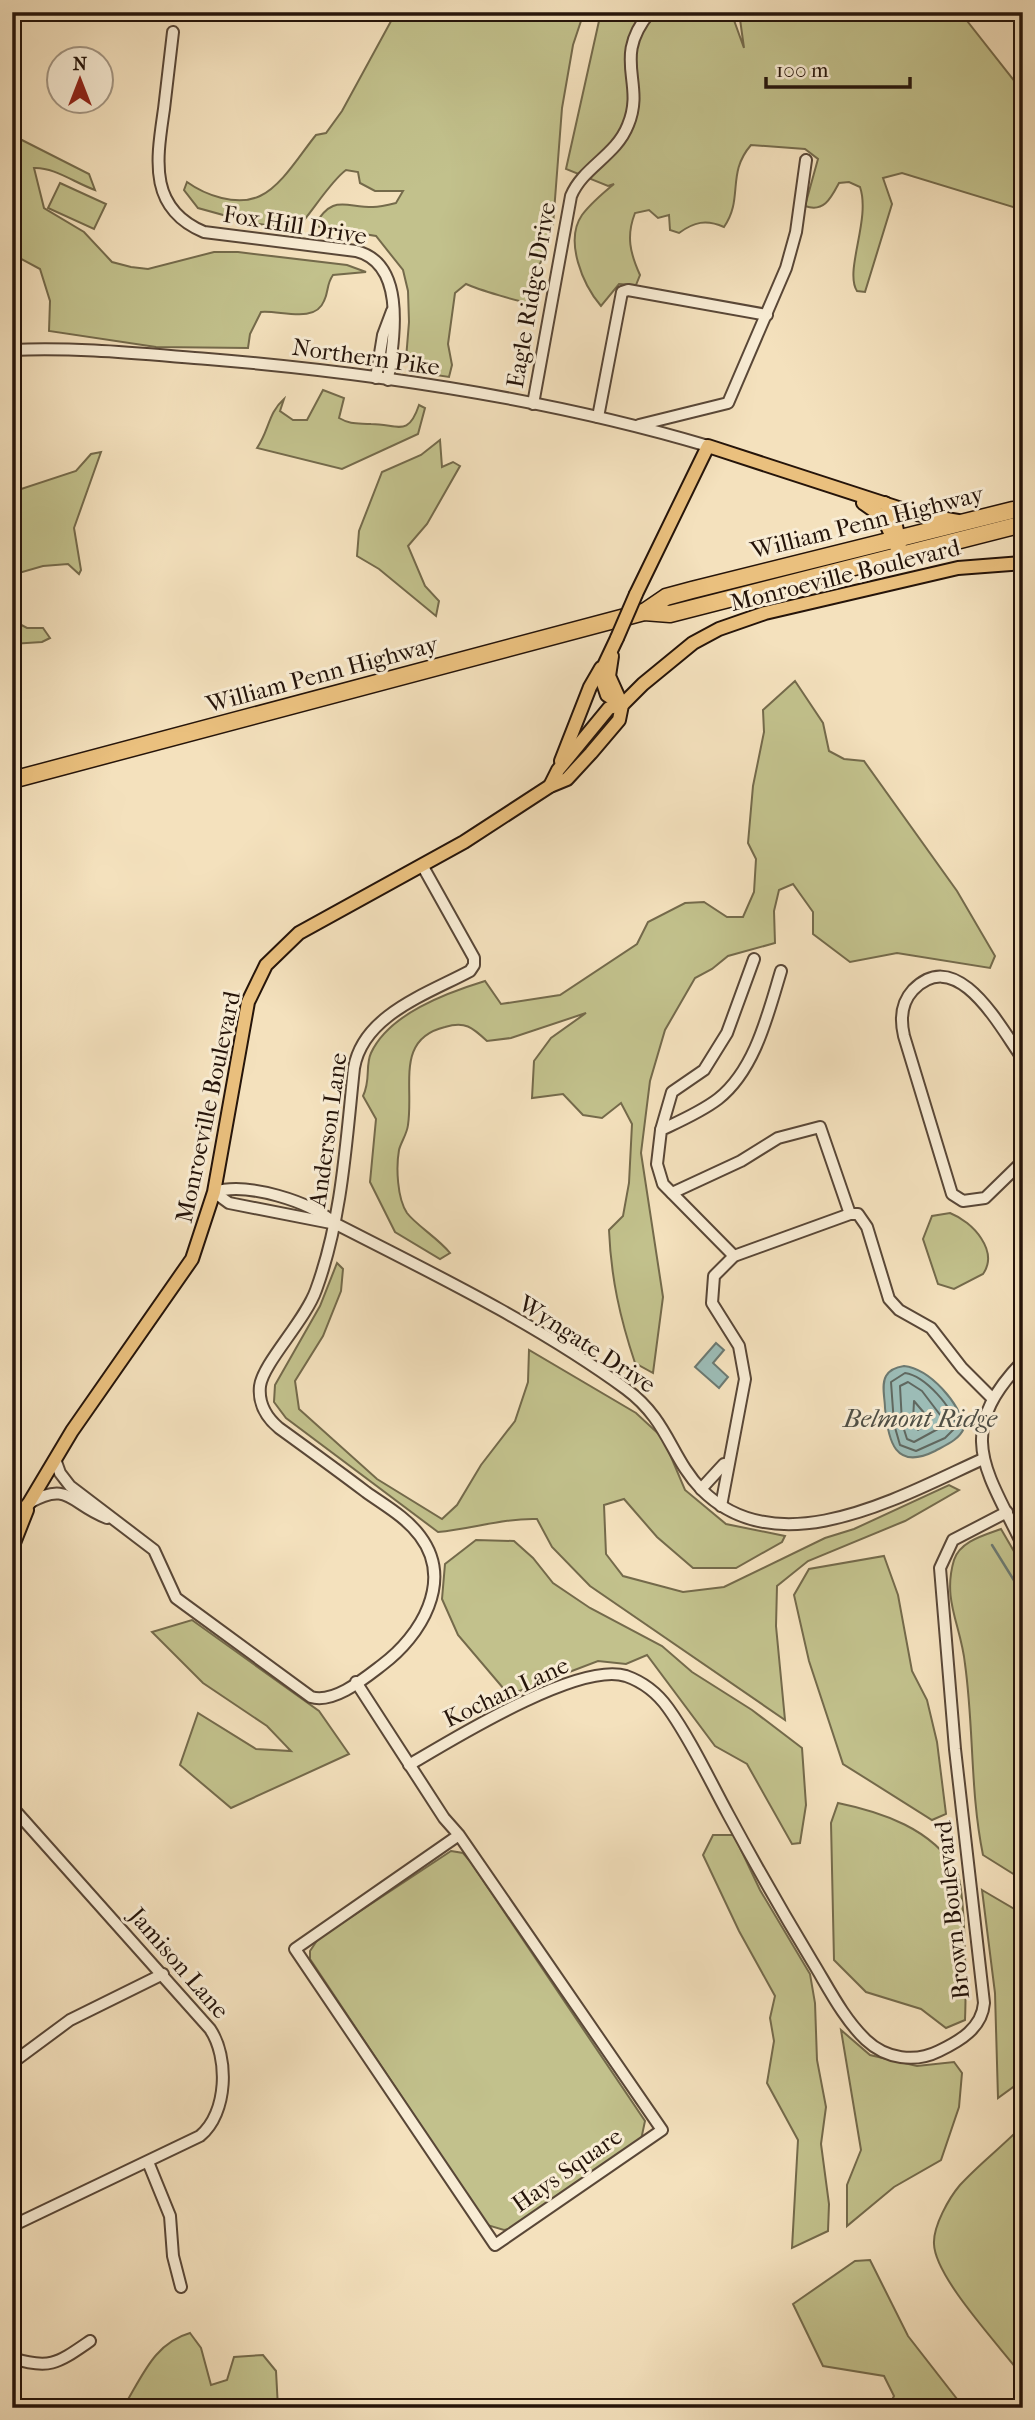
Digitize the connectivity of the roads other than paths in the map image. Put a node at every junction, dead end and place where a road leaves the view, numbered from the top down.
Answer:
1 (650, 12) edge
2 (173, 32) dead end
3 (806, 160) dead end
4 (392, 312) junction
5 (766, 315) junction
6 (12, 350) edge
7 (376, 378) junction
8 (388, 380) junction
9 (533, 404) junction
10 (598, 417) junction
11 (636, 426) junction
12 (708, 446) junction
13 (834, 489) junction
14 (884, 503) junction
15 (1023, 511) edge
16 (962, 521) junction
17 (1023, 524) edge
18 (895, 537) junction
19 (900, 555) junction
20 (1023, 563) edge
21 (644, 612) junction
22 (617, 638) junction
23 (601, 668) junction
24 (622, 705) junction
25 (558, 770) junction
26 (12, 780) edge
27 (550, 786) junction
28 (422, 865) junction
29 (754, 959) dead end
30 (781, 971) dead end
31 (1023, 1059) edge
32 (661, 1130) junction
33 (1023, 1161) edge
34 (214, 1192) junction
35 (672, 1193) junction
36 (850, 1214) junction
37 (336, 1224) junction
38 (734, 1256) junction
39 (1023, 1361) edge
40 (992, 1398) junction
41 (729, 1455) junction
42 (55, 1459) junction
43 (984, 1459) junction
44 (701, 1489) junction
45 (29, 1503) junction
46 (721, 1506) junction
47 (1007, 1512) junction
48 (116, 1522) junction
49 (12, 1524) edge
50 (1023, 1546) edge
51 (12, 1548) edge
52 (626, 1676) joint
53 (356, 1682) junction
54 (409, 1765) junction
55 (12, 1807) edge
56 (459, 1835) junction
57 (163, 1974) junction
58 (12, 2063) edge
59 (148, 2162) junction
60 (12, 2226) edge
61 (181, 2287) dead end
62 (90, 2341) dead end
63 (12, 2358) edge

1 - 9 street, Eagle Ridge Drive
2 - 4 street, Fox Hill Drive
3 - 5 street
4 - 7 street, Fox Hill Drive
4 - 8 street, Fox Hill Drive
5 - 10 street
5 - 11 street
6 - 7 street, Northern Pike
7 - 8 street, Northern Pike
8 - 9 street, Northern Pike
9 - 10 street, Northern Pike
10 - 11 street, Northern Pike
11 - 12 street, Northern Pike
12 - 13 main road, Northern Pike
12 - 22 main road, bridge
13 - 14 main road, Northern Pike
13 - 18 main road, Northern Pike
14 - 16 main road
14 - 18 main road, Northern Pike
15 - 16 highway, William Penn Highway
16 - 18 highway, William Penn Highway
17 - 19 highway, William Penn Highway
18 - 19 main road, Northern Pike
18 - 21 highway, William Penn Highway
19 - 21 highway, William Penn Highway
20 - 24 main road, Monroeville Boulevard
21 - 26 highway, William Penn Highway
22 - 23 main road
22 - 24 main road
23 - 24 main road
23 - 25 main road
24 - 25 main road, Monroeville Boulevard
24 - 27 main road, Monroeville Boulevard
25 - 27 main road, Monroeville Boulevard
27 - 28 main road, Monroeville Boulevard
28 - 34 main road, Monroeville Boulevard
28 - 37 street, Anderson Lane
29 - 32 street
30 - 32 street
31 - 33 street
32 - 35 street
34 - 37 street, Wyngate Drive
34 - 42 main road, Monroeville Boulevard
35 - 36 street
35 - 38 street
36 - 38 street
36 - 40 street
37 - 44 street, Wyngate Drive
37 - 53 street
38 - 41 street
39 - 40 street
40 - 43 street
41 - 44 street
41 - 46 street
42 - 45 main road, Monroeville Boulevard
42 - 48 street
43 - 46 street, Wyngate Drive
43 - 47 street
44 - 46 street, Wyngate Drive
45 - 48 street
45 - 49 main road, Monroeville Boulevard
45 - 51 main road, Monroeville Boulevard
47 - 50 street
47 - 52 street, Brown Boulevard
48 - 53 street
52 - 54 street, Kochan Lane
53 - 54 street
54 - 56 street
55 - 57 street, Jamison Lane
56 - 56 street, Hays Square
57 - 58 street
57 - 59 street, Jamison Lane
59 - 60 street, Jamison Lane
59 - 61 street
62 - 63 street

